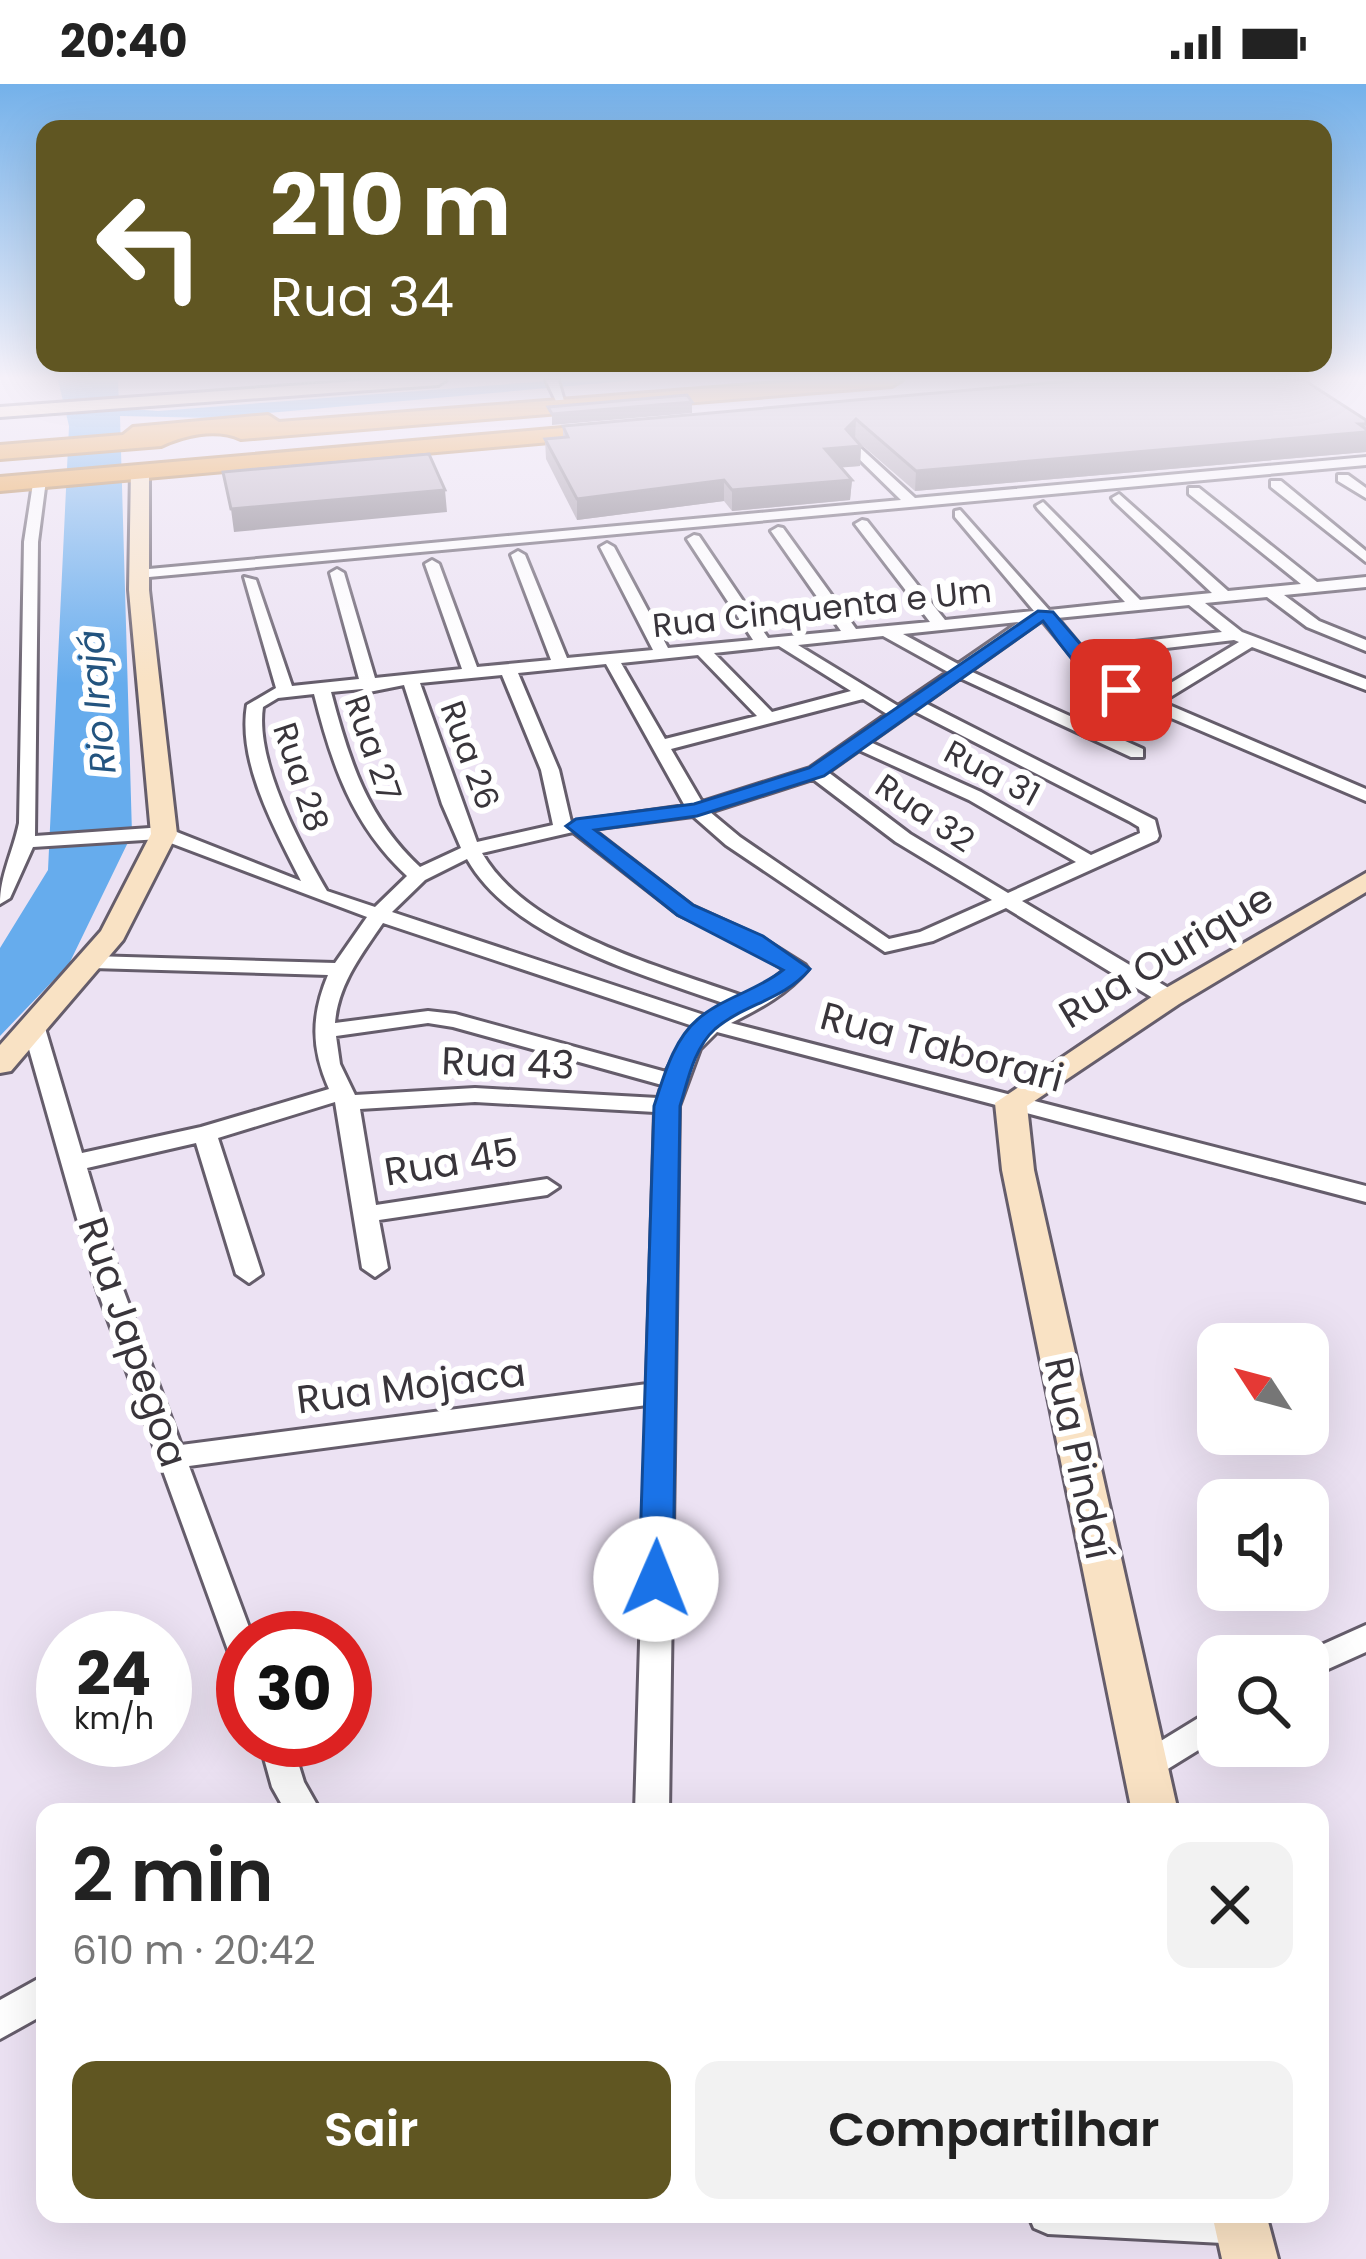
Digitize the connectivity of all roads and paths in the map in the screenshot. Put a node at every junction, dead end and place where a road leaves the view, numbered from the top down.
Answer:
1 (37, 482) edge
2 (138, 482) edge
3 (890, 482) edge
4 (1144, 482) edge
5 (1304, 482) edge
6 (1276, 484) junction
7 (1194, 491) junction
8 (1118, 498) junction
9 (912, 503) junction
10 (1043, 506) junction
11 (960, 514) junction
12 (862, 524) junction
13 (778, 531) junction
14 (694, 539) junction
15 (607, 547) junction
16 (518, 555) junction
17 (1366, 558) edge
18 (432, 564) junction
19 (337, 573) junction
20 (249, 580) junction
21 (138, 582) junction
22 (1363, 584) edge
23 (1315, 588) junction
24 (1271, 592) junction
25 (1224, 596) junction
26 (1191, 599) junction
27 (1136, 605) junction
28 (1042, 616) junction
29 (942, 627) junction
30 (888, 632) junction
31 (852, 635) junction
32 (1243, 638) junction
33 (784, 643) junction
34 (764, 644) junction
35 (1366, 646) edge
36 (702, 650) junction
37 (1081, 653) junction
38 (663, 654) junction
39 (611, 659) junction
40 (561, 664) junction
41 (509, 671) junction
42 (962, 673) junction
43 (472, 675) junction
44 (411, 682) junction
45 (1366, 685) edge
46 (369, 687) junction
47 (285, 691) junction
48 (322, 691) junction
49 (861, 694) junction
50 (1147, 704) junction
51 (908, 710) junction
52 (770, 719) junction
53 (861, 744) junction
54 (660, 746) junction
55 (1137, 753) dead end
56 (816, 772) junction
57 (1366, 796) edge
58 (697, 810) junction
59 (570, 827) junction
60 (164, 834) junction
61 (25, 842) junction
62 (473, 849) junction
63 (1090, 863) junction
64 (418, 876) junction
65 (1366, 881) edge
66 (319, 895) junction
67 (0, 898) edge
68 (1004, 900) junction
69 (379, 914) junction
70 (92, 962) junction
71 (341, 969) junction
72 (1169, 998) junction
73 (747, 1005) junction
74 (707, 1023) junction
75 (34, 1028) junction
76 (324, 1031) junction
77 (0, 1064) edge
78 (670, 1094) junction
79 (344, 1098) junction
80 (1011, 1103) junction
81 (205, 1134) junction
82 (73, 1163) junction
83 (547, 1186) dead end
84 (1366, 1194) edge
85 (368, 1214) junction
86 (375, 1268) dead end
87 (249, 1274) dead end
88 (659, 1393) junction
89 (173, 1457) junction
90 (228, 1611) edge
91 (1366, 1637) edge
92 (1329, 1655) edge
93 (1197, 1734) edge
94 (283, 1767) edge
95 (1145, 1768) junction
96 (299, 1803) edge
97 (652, 1803) edge
98 (1153, 1803) edge
99 (36, 1999) edge
100 (0, 2021) edge
101 (1146, 2223) edge
102 (1244, 2232) edge

1 - 61 street
2 - 21 street
3 - 9 street
4 - 9 street
5 - 6 street
6 - 7 street
6 - 17 street
7 - 8 street
7 - 23 street
8 - 10 street
8 - 25 street
9 - 21 street
10 - 11 street
10 - 27 street
11 - 12 street
11 - 28 street
12 - 13 street
12 - 29 street
13 - 14 street
13 - 31 street
14 - 15 street
14 - 34 street
15 - 16 street
15 - 38 street
16 - 18 street
16 - 40 street
18 - 19 street
18 - 43 street
19 - 20 street
19 - 46 street
20 - 21 street
20 - 47 street
21 - 60 street
22 - 23 street, Rua Cinquenta e Um
23 - 24 street, Rua Cinquenta e Um
24 - 25 street, Rua Cinquenta e Um
24 - 35 street
25 - 26 street, Rua Cinquenta e Um
26 - 27 street, Rua Cinquenta e Um
26 - 32 street
27 - 28 street, Rua Cinquenta e Um
28 - 29 street, Rua Cinquenta e Um
28 - 37 street
28 - 42 street
29 - 30 street, Rua Cinquenta e Um
30 - 31 street, Rua Cinquenta e Um
30 - 42 street
31 - 33 street, Rua Cinquenta e Um
32 - 37 street
32 - 45 street
32 - 50 street
33 - 34 street, Rua Cinquenta e Um
33 - 49 street
34 - 36 street, Rua Cinquenta e Um
36 - 38 street, Rua Cinquenta e Um
36 - 52 street
37 - 50 street
38 - 39 street, Rua Cinquenta e Um
39 - 40 street, Rua Cinquenta e Um
39 - 54 street
40 - 41 street, Rua Cinquenta e Um
41 - 43 street, Rua Cinquenta e Um
41 - 59 street
42 - 51 street
42 - 55 street
43 - 44 street, Rua Cinquenta e Um
44 - 46 street, Rua Cinquenta e Um
44 - 62 street, Rua 26
46 - 48 street, Rua Cinquenta e Um
47 - 48 street, Rua Cinquenta e Um
47 - 66 street, Rua 28
48 - 64 street, Rua 27
49 - 51 street
49 - 52 street
50 - 57 street
51 - 53 street
51 - 63 street
52 - 54 street
53 - 56 street
53 - 63 street, Rua 31
54 - 58 street
56 - 58 street
56 - 68 street, Rua 32
58 - 59 street
58 - 68 street
59 - 62 street
59 - 73 street
60 - 61 street
60 - 66 street, Rua Taborari
60 - 70 street
61 - 67 street
62 - 64 street
62 - 73 street, Rua 26
63 - 68 street
64 - 69 street
65 - 72 street, Rua Ourique
66 - 69 street, Rua Taborari
68 - 72 street, Rua 32
69 - 71 street
69 - 74 street, Rua Taborari
70 - 71 street
70 - 75 street
71 - 76 street
72 - 80 street, Rua Ourique
73 - 74 street
74 - 78 street
74 - 80 street, Rua Taborari
75 - 77 street
75 - 82 street, Rua Japegoa
76 - 78 street
76 - 79 street
78 - 79 street, Rua 43
78 - 88 street
79 - 81 street, Rua 43
79 - 85 street
80 - 84 street, Rua Taborari
80 - 95 street, Rua Pindaí
81 - 82 street, Rua 43
81 - 87 street
82 - 89 street, Rua Japegoa
83 - 85 street, Rua 45
85 - 86 street
88 - 89 street, Rua Mojaca
88 - 97 street
89 - 90 street, Rua Japegoa
91 - 92 street
93 - 95 street
94 - 96 street
95 - 98 street, Rua Pindaí
99 - 100 street
101 - 102 street

